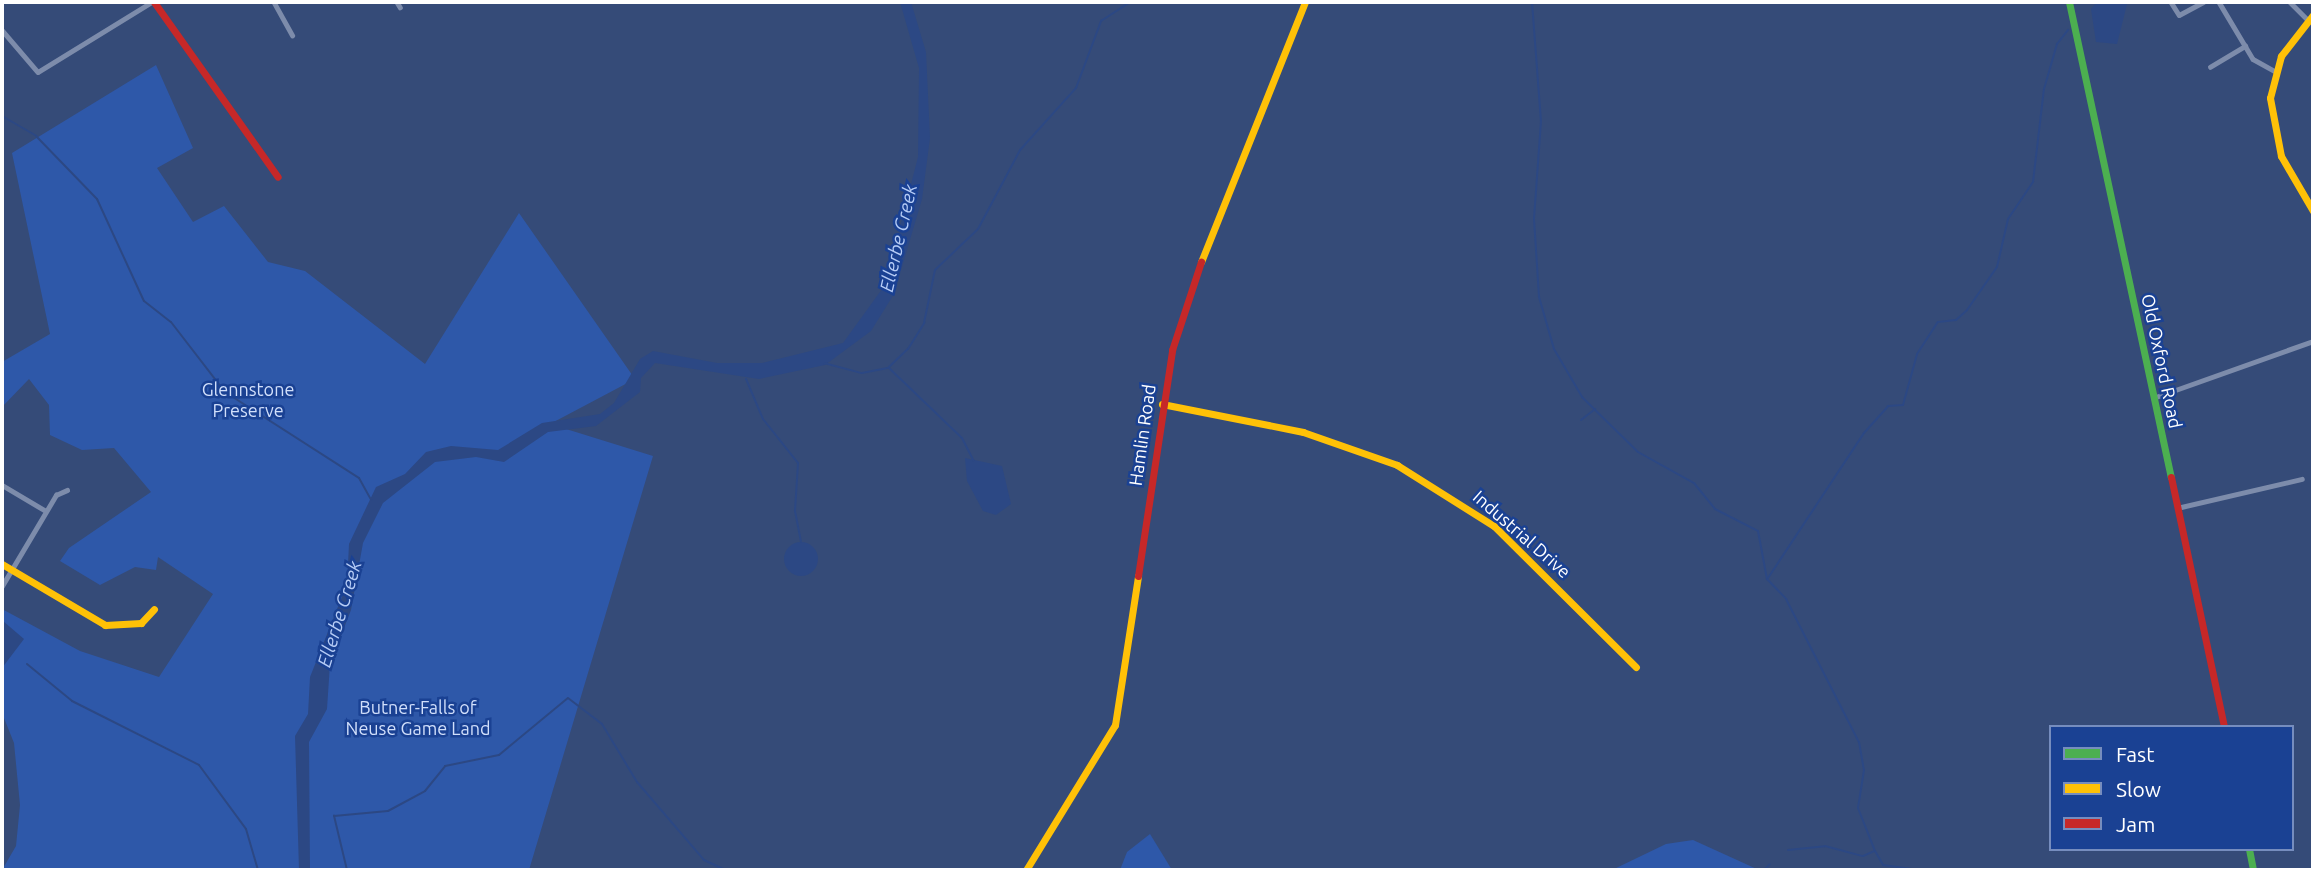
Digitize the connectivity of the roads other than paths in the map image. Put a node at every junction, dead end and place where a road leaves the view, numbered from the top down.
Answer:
1 (153, 2) edge
2 (274, 2) edge
3 (1305, 2) edge
4 (2069, 2) edge
5 (2171, 2) edge
6 (2203, 2) edge
7 (2219, 2) edge
8 (2290, 2) edge
9 (2311, 17) edge
10 (2, 30) edge
11 (292, 34) dead end
12 (2245, 46) junction
13 (2210, 67) dead end
14 (2275, 71) junction
15 (278, 177) dead end
16 (2313, 211) edge
17 (2313, 341) edge
18 (2153, 398) junction
19 (1162, 404) junction
20 (2302, 479) dead end
21 (2, 485) edge
22 (67, 490) dead end
23 (2177, 508) junction
24 (46, 511) junction
25 (2, 564) edge
26 (11, 570) junction
27 (2, 586) edge
28 (154, 610) dead end
29 (1636, 667) dead end
30 (2224, 725) edge
31 (2249, 851) edge
32 (1026, 870) edge
33 (2253, 870) edge

1 - 10 street
1 - 15 street
2 - 11 street
3 - 19 street, Hamlin Road
4 - 18 street, Old Oxford Road
5 - 6 street
7 - 12 street
8 - 9 street
9 - 14 street
12 - 13 street
12 - 14 street
14 - 16 street
17 - 18 street
18 - 23 street, Old Oxford Road
19 - 29 street, Industrial Drive
19 - 32 street, Hamlin Road
20 - 23 street
21 - 24 street
22 - 24 street
23 - 30 street, Old Oxford Road
24 - 26 street
25 - 26 street
26 - 27 street
26 - 28 street
31 - 33 street

